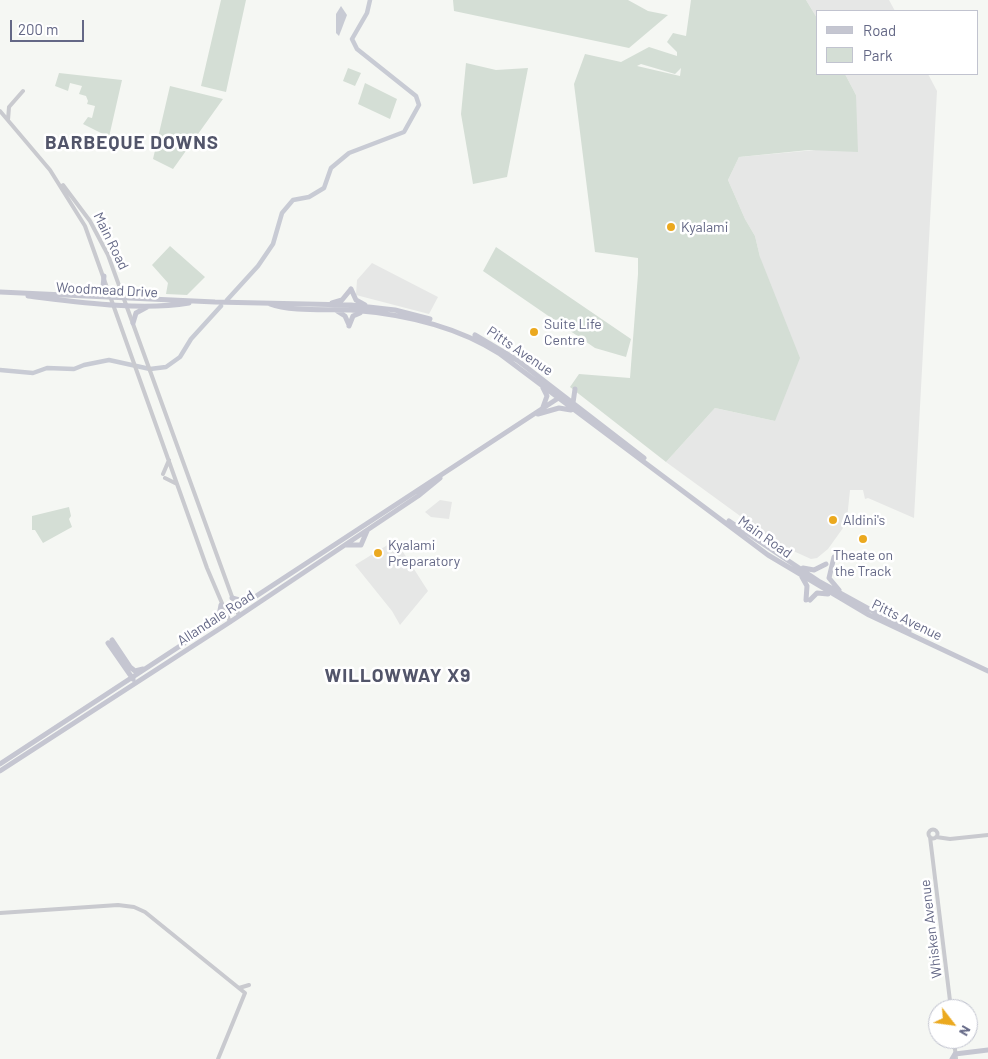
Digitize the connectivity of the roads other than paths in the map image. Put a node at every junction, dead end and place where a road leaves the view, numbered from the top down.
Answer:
1 (23, 91) dead end
2 (0, 110) edge
3 (8, 120) junction
4 (50, 170) junction
5 (104, 276) junction
6 (0, 292) edge
7 (18, 294) junction
8 (96, 296) junction
9 (111, 296) junction
10 (124, 298) junction
11 (196, 302) junction
12 (114, 304) junction
13 (126, 304) junction
14 (270, 304) junction
15 (322, 304) junction
16 (153, 305) junction
17 (373, 307) junction
18 (351, 308) junction
19 (333, 310) junction
20 (365, 312) junction
21 (133, 323) junction
22 (540, 384) junction
23 (575, 389) dead end
24 (562, 398) junction
25 (573, 403) junction
26 (574, 411) junction
27 (538, 413) junction
28 (169, 459) junction
29 (652, 466) junction
30 (440, 477) junction
31 (177, 484) junction
32 (701, 503) junction
33 (368, 530) junction
34 (345, 545) junction
35 (834, 557) dead end
36 (793, 564) junction
37 (826, 564) dead end
38 (800, 575) junction
39 (819, 584) junction
40 (844, 595) junction
41 (838, 597) junction
42 (232, 598) junction
43 (247, 602) junction
44 (221, 604) junction
45 (236, 610) junction
46 (227, 616) junction
47 (239, 616) junction
48 (218, 622) junction
49 (230, 622) junction
50 (188, 650) junction
51 (157, 661) junction
52 (126, 668) junction
53 (988, 669) edge
54 (132, 678) junction
55 (110, 693) junction
56 (0, 764) edge
57 (0, 771) edge
58 (988, 835) edge
59 (937, 836) junction
60 (930, 837) junction
61 (944, 839) junction
62 (933, 845) junction
63 (0, 913) edge
64 (248, 985) dead end
65 (239, 988) junction
66 (950, 999) edge
67 (988, 1050) edge
68 (954, 1057) edge
69 (218, 1059) edge

1 - 3 street
2 - 3 street, Main Road
3 - 4 street, Main Road
4 - 5 street, Main Road
4 - 10 street, Main Road
5 - 8 main road
5 - 9 street, Main Road
6 - 7 main road, Woodmead Drive
7 - 8 main road, Woodmead Drive
7 - 12 main road, Woodmead Drive
8 - 9 main road, Woodmead Drive
9 - 10 main road, Woodmead Drive
9 - 12 street, Main Road
10 - 11 main road, Woodmead Drive
10 - 13 street, Main Road
11 - 14 main road, Woodmead Drive
11 - 16 main road, Woodmead Drive
12 - 13 main road, Woodmead Drive
12 - 28 street, Main Road
13 - 16 main road, Woodmead Drive
13 - 21 street, Main Road
14 - 15 main road, Woodmead Drive
14 - 19 main road, Woodmead Drive
15 - 17 main road
15 - 18 main road, Woodmead Drive
16 - 21 main road
17 - 18 main road, Pitts Avenue
17 - 24 main road, Pitts Avenue
18 - 19 main road, Woodmead Drive
18 - 20 main road, Pitts Avenue
19 - 20 main road
20 - 22 main road, Pitts Avenue
21 - 42 street, Main Road
22 - 24 main road, Pitts Avenue
22 - 27 main road
23 - 25 main road
24 - 25 main road, Pitts Avenue
24 - 26 main road, Pitts Avenue
24 - 27 main road, Allandale Road
25 - 29 main road, Pitts Avenue
26 - 27 main road
26 - 29 main road, Pitts Avenue
27 - 30 main road, Allandale Road
28 - 31 street, Main Road
28 - 31 street
29 - 32 main road, Main Road
30 - 33 main road, Allandale Road
30 - 43 main road, Allandale Road
31 - 44 street, Main Road
32 - 36 main road, Main Road
32 - 38 main road, Main Road
33 - 34 main road, Allandale Road
33 - 34 main road
34 - 47 main road, Allandale Road
35 - 40 main road
36 - 37 main road
36 - 39 main road, Main Road
38 - 39 main road, Main Road
38 - 41 main road
39 - 40 main road, Pitts Avenue
39 - 41 main road, Pitts Avenue
40 - 53 main road, Pitts Avenue
41 - 53 main road, Pitts Avenue
42 - 43 main road
42 - 45 street, Main Road
43 - 45 main road, Allandale Road
44 - 46 street, Main Road
44 - 48 main road
45 - 46 main road, Allandale Road
45 - 47 street, Main Road
46 - 48 main road, Allandale Road
46 - 49 street, Main Road
47 - 49 main road, Allandale Road
48 - 51 main road, Allandale Road
49 - 50 main road, Allandale Road
50 - 54 main road
50 - 57 main road, Allandale Road
51 - 52 main road
51 - 54 main road, Allandale Road
52 - 54 main road
52 - 55 main road
54 - 55 main road, Allandale Road
55 - 56 main road, Allandale Road
58 - 61 street
59 - 60 street
59 - 60 street
59 - 61 street
59 - 62 street
60 - 62 street, Whisken Avenue
61 - 62 street
62 - 66 street, Whisken Avenue
63 - 65 street
64 - 65 street
65 - 69 street
67 - 68 main road

